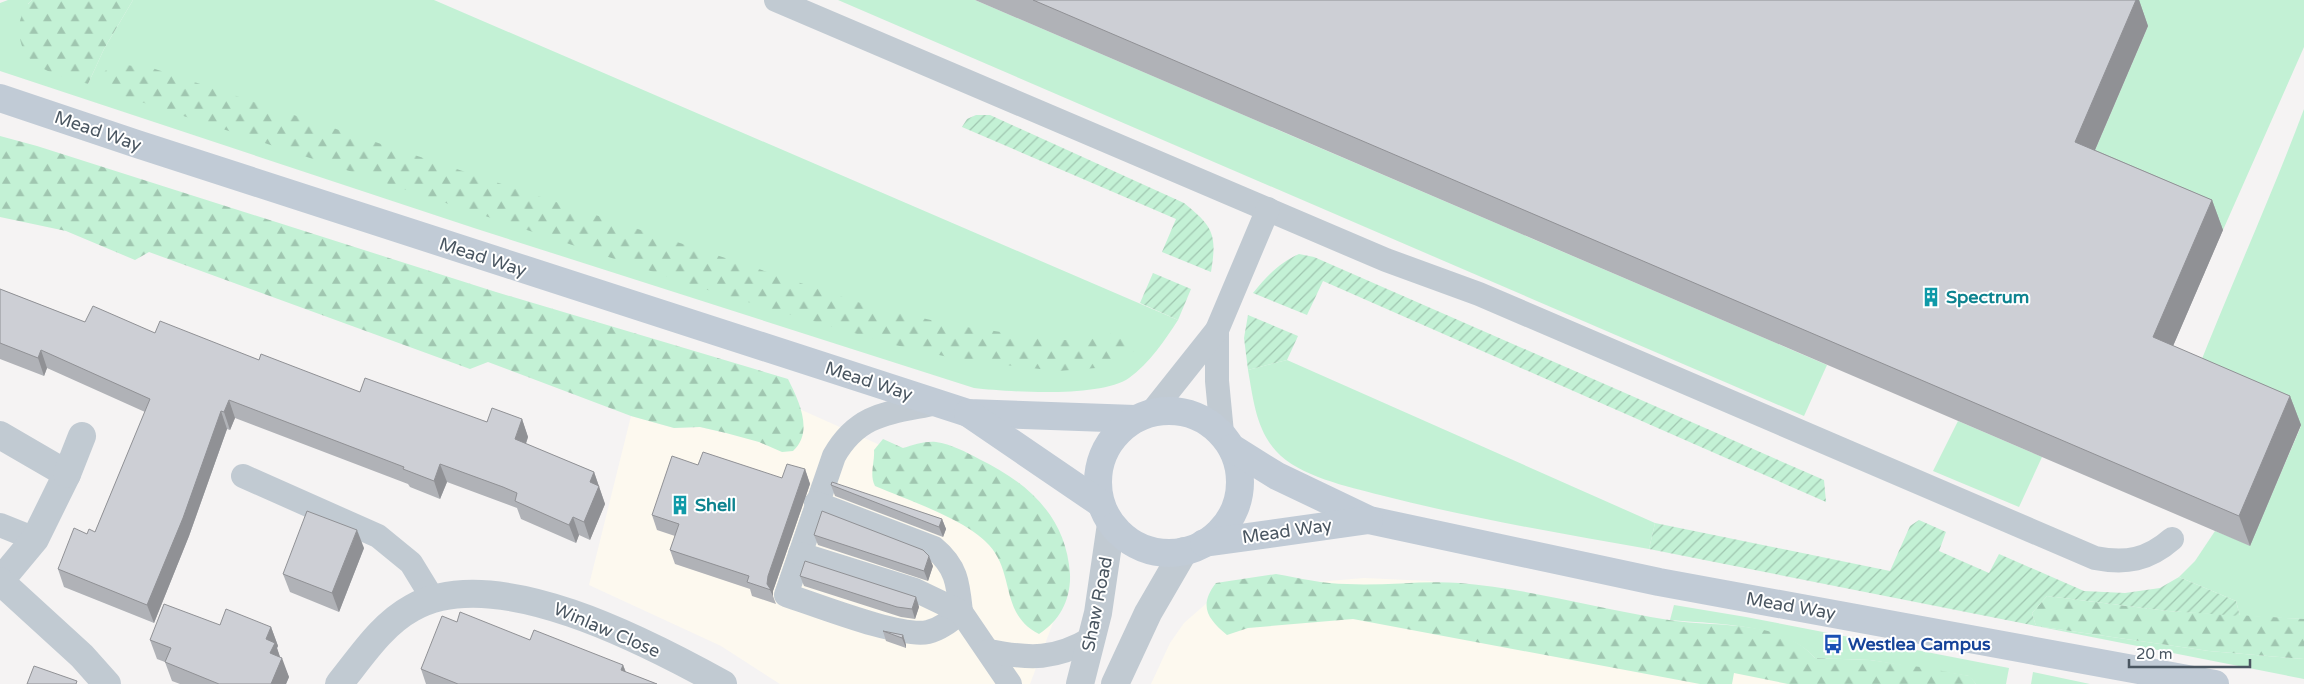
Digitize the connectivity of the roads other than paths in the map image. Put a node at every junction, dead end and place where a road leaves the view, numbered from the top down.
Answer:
1 (776, 0) edge
2 (0, 98) edge
3 (1268, 209) junction
4 (1217, 330) junction
5 (937, 403) junction
6 (968, 412) junction
7 (1143, 416) junction
8 (0, 435) edge
9 (82, 436) dead end
10 (1227, 441) junction
11 (67, 474) junction
12 (243, 476) dead end
13 (816, 503) junction
14 (1106, 514) junction
15 (1369, 520) junction
16 (0, 525) edge
17 (35, 539) junction
18 (2172, 539) dead end
19 (1194, 547) junction
20 (800, 554) junction
21 (0, 581) edge
22 (433, 599) junction
23 (962, 612) junction
24 (1092, 638) junction
25 (989, 651) junction
26 (107, 684) edge
27 (339, 684) edge
28 (723, 684) edge
29 (1010, 684) edge
30 (1080, 684) edge
31 (1115, 684) edge
32 (2215, 684) edge

1 - 3 lane
2 - 5 main road, Mead Way
3 - 4 lane
3 - 18 lane
4 - 7 lane
4 - 10 lane
5 - 6 main road, Mead Way
5 - 13 lane
6 - 7 main road, Mead Way
6 - 14 main road, Mead Way
7 - 10 main road
7 - 14 main road
8 - 11 street
9 - 11 street
10 - 15 main road, Mead Way
10 - 19 main road
11 - 17 street
12 - 22 lane
13 - 20 lane
13 - 23 lane
14 - 19 main road
14 - 24 street, Shaw Road
15 - 19 main road, Mead Way
15 - 32 main road, Mead Way
16 - 17 lane
17 - 21 street
19 - 31 street
20 - 23 lane
20 - 23 lane
21 - 26 street
22 - 27 street, Winlaw Close
22 - 28 street, Winlaw Close
23 - 25 lane
24 - 25 lane
24 - 30 street, Shaw Road
25 - 29 lane

